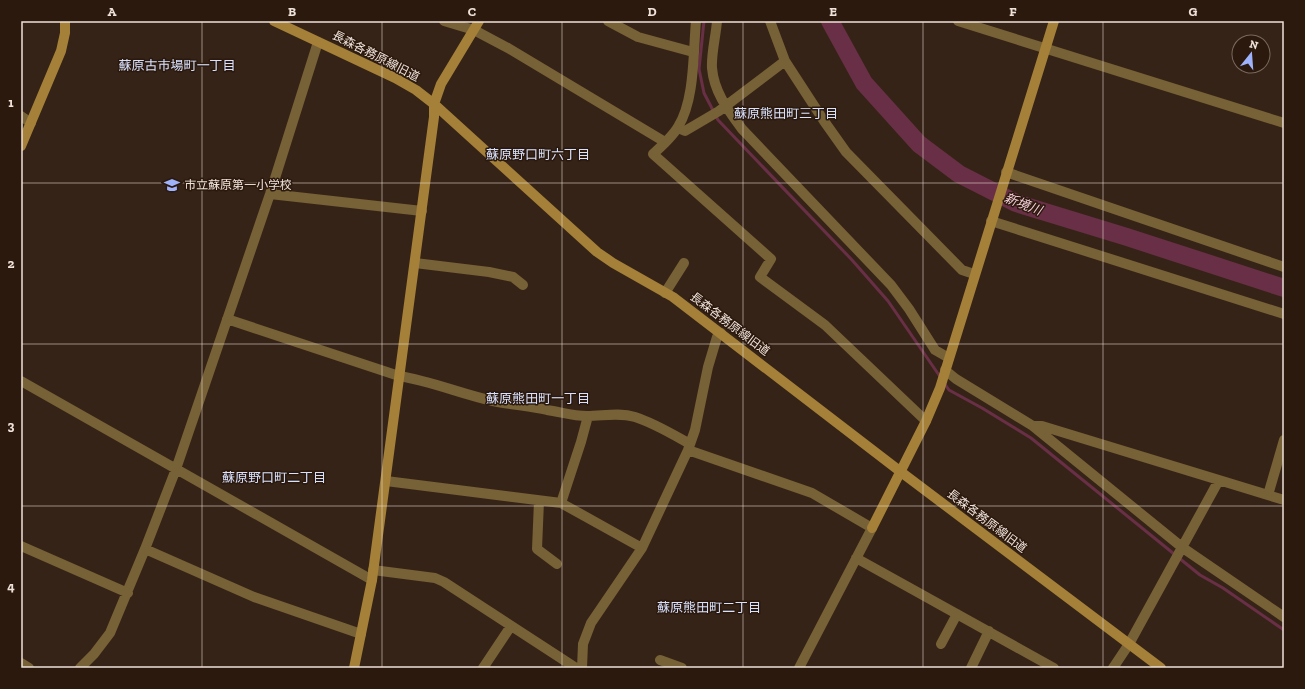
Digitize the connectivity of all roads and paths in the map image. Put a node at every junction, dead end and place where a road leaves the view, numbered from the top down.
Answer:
1 (65, 21) edge
2 (274, 21) edge
3 (444, 21) edge
4 (479, 21) edge
5 (608, 21) edge
6 (696, 21) edge
7 (717, 21) edge
8 (770, 21) edge
9 (958, 21) edge
10 (1054, 21) edge
11 (474, 30) junction
12 (318, 42) junction
13 (1045, 48) junction
14 (693, 52) junction
15 (785, 61) junction
16 (434, 104) junction
17 (722, 108) junction
18 (21, 116) edge
19 (31, 123) junction
20 (1284, 123) edge
21 (678, 128) junction
22 (665, 142) junction
23 (21, 146) edge
24 (1005, 175) junction
25 (270, 194) junction
26 (422, 211) junction
27 (992, 216) junction
28 (415, 263) junction
29 (684, 263) dead end
30 (1284, 267) edge
31 (974, 274) junction
32 (523, 285) dead end
33 (665, 292) junction
34 (1284, 314) edge
35 (227, 319) junction
36 (720, 333) junction
37 (949, 358) junction
38 (944, 371) junction
39 (399, 376) junction
40 (21, 381) edge
41 (588, 416) junction
42 (926, 421) junction
43 (1032, 426) junction
44 (1284, 440) edge
45 (689, 447) junction
46 (176, 469) junction
47 (901, 472) junction
48 (1219, 480) junction
49 (386, 481) junction
50 (1268, 495) junction
51 (1284, 500) edge
52 (539, 501) junction
53 (561, 503) junction
54 (872, 528) junction
55 (21, 546) edge
56 (642, 548) junction
57 (145, 549) junction
58 (1182, 550) junction
59 (856, 558) junction
60 (557, 564) dead end
61 (372, 575) junction
62 (128, 593) junction
63 (957, 614) junction
64 (1284, 617) edge
65 (511, 626) junction
66 (989, 631) junction
67 (361, 634) junction
68 (942, 644) dead end
69 (1129, 644) junction
70 (660, 660) dead end
71 (21, 663) edge
72 (29, 668) edge
73 (80, 668) edge
74 (354, 668) edge
75 (483, 668) edge
76 (576, 668) edge
77 (582, 668) edge
78 (682, 668) edge
79 (799, 668) edge
80 (971, 668) edge
81 (1054, 668) edge
82 (1113, 668) edge
83 (1161, 668) edge

1 - 19 street
2 - 12 street, 長森各務原線旧道
3 - 11 street
4 - 11 street
5 - 14 street
6 - 14 street
7 - 17 street
8 - 15 street
9 - 13 street
10 - 13 street
11 - 16 street
11 - 22 street
12 - 16 street, 長森各務原線旧道
12 - 25 street
13 - 20 street
13 - 24 street
14 - 21 street
15 - 17 street
15 - 31 street
16 - 26 street
16 - 33 street, 長森各務原線旧道
17 - 21 street
17 - 37 street
18 - 19 street
19 - 23 street
21 - 22 street
22 - 42 street
24 - 27 street
24 - 30 street
25 - 26 street
25 - 35 street
26 - 28 street
27 - 31 street
27 - 34 street
28 - 32 street
28 - 39 street
29 - 33 street
31 - 37 street
33 - 36 street, 長森各務原線旧道
35 - 39 street
35 - 46 street
36 - 45 street
36 - 47 street, 長森各務原線旧道
37 - 38 street
38 - 42 street
38 - 43 street
39 - 41 street
39 - 49 street
40 - 46 street
41 - 45 street
41 - 53 street
42 - 47 street
43 - 48 street
43 - 58 street
44 - 50 street
45 - 54 street
45 - 56 street
46 - 57 street
46 - 61 street
47 - 54 street
47 - 69 street, 長森各務原線旧道
48 - 50 street
48 - 58 street
49 - 52 street
49 - 61 street
50 - 51 street
52 - 53 street
52 - 60 street
53 - 56 street
54 - 59 street
55 - 62 street
56 - 77 street
57 - 62 street
57 - 67 street
58 - 64 street
58 - 69 street
59 - 63 street
59 - 79 street
61 - 65 street
61 - 67 street
62 - 73 street
63 - 66 street
63 - 68 street
65 - 75 street
65 - 76 street
66 - 80 street
66 - 81 street
67 - 74 street
69 - 82 street
69 - 83 street, 長森各務原線旧道
70 - 78 street
71 - 72 street

